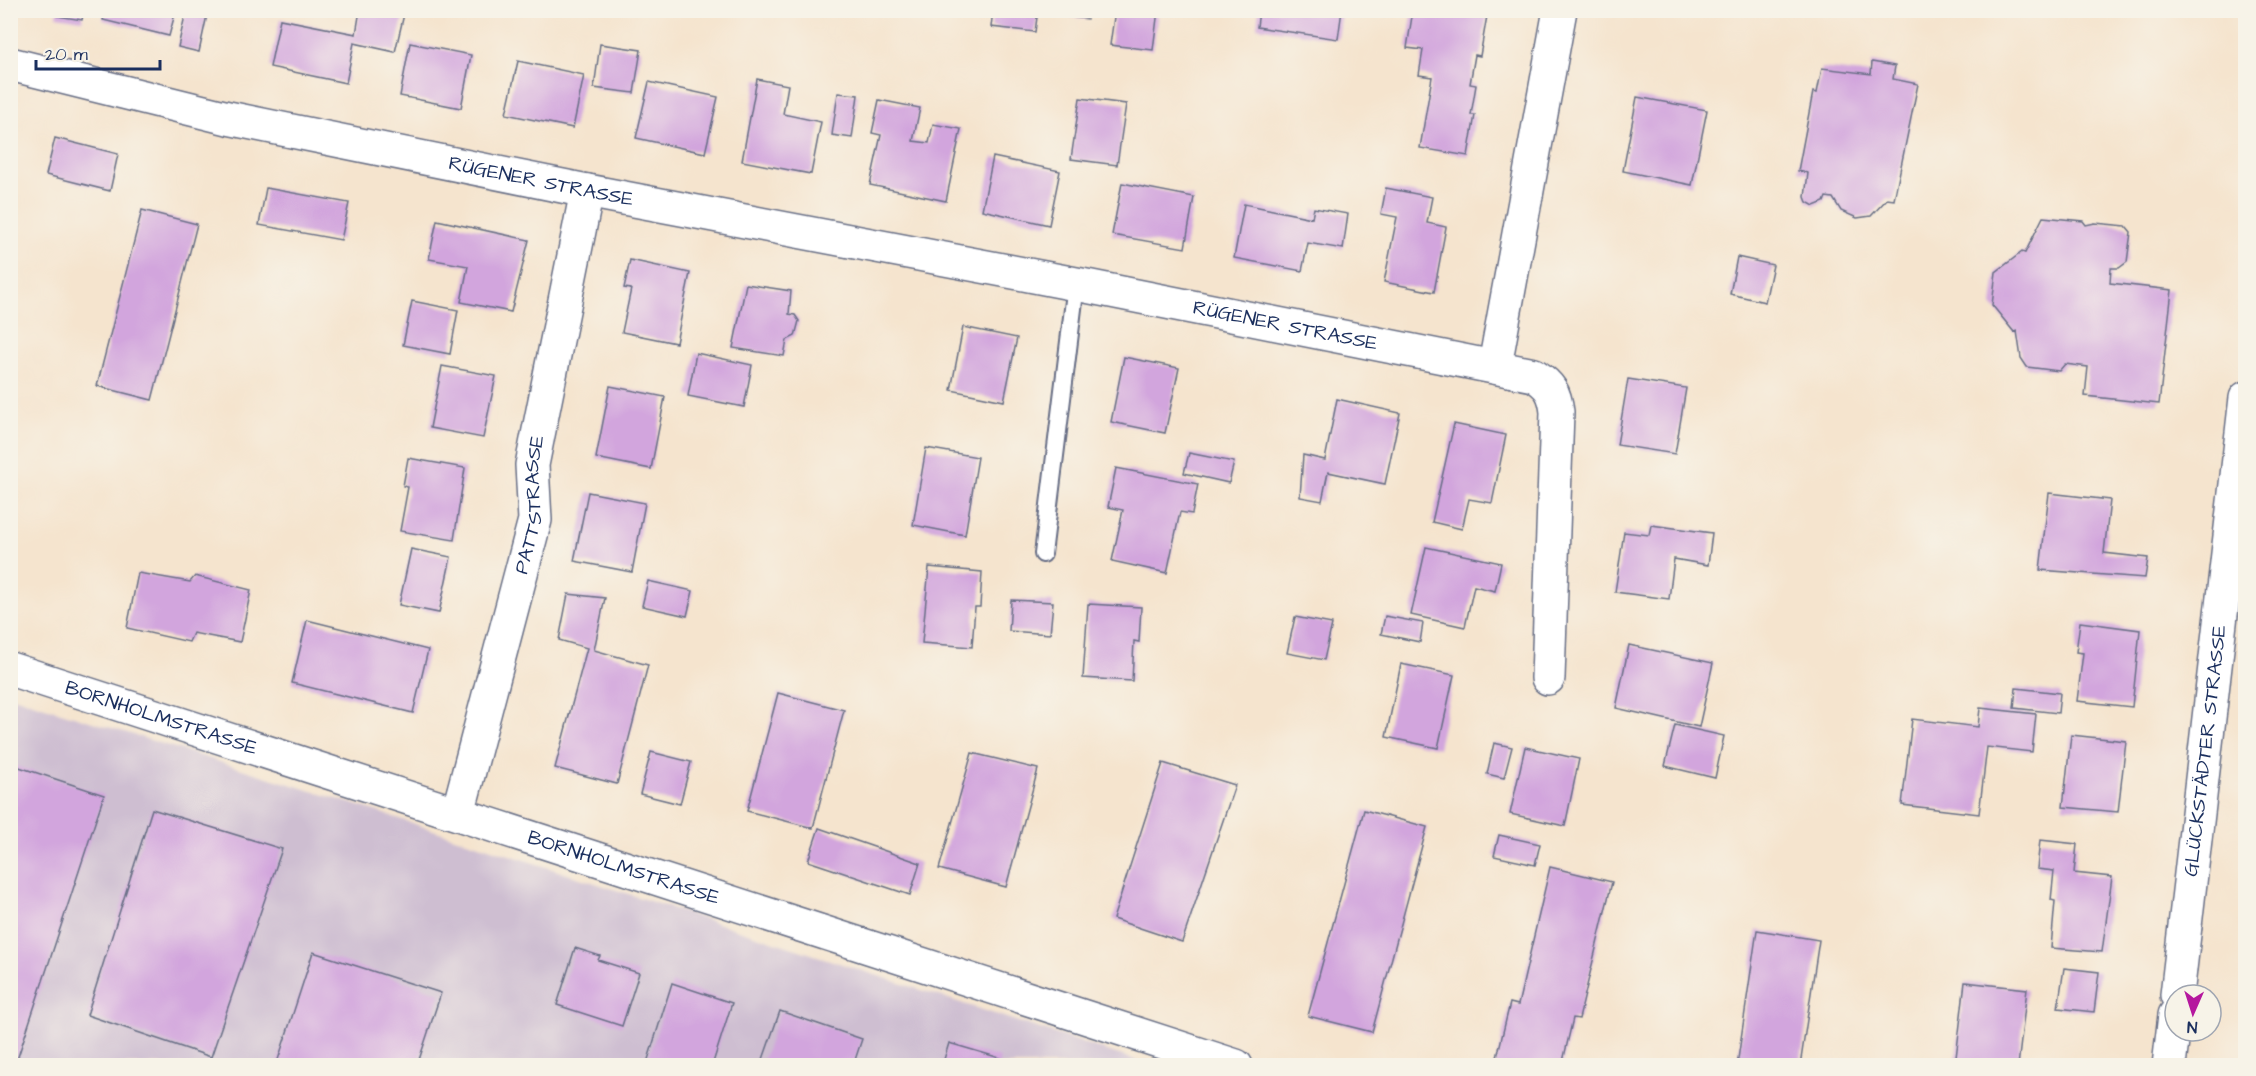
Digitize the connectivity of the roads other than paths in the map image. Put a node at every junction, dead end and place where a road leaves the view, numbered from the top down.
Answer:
1 (1560, 10) edge
2 (10, 64) edge
3 (587, 191) junction
4 (1076, 284) junction
5 (1495, 365) junction
6 (2246, 398) edge
7 (1043, 554) dead end
8 (10, 669) edge
9 (1548, 678) dead end
10 (458, 813) junction
11 (2178, 983) edge
12 (2172, 1043) edge
13 (1236, 1065) edge
14 (2169, 1065) edge

1 - 5 street
2 - 3 street, RÜGENER STRASSE
3 - 4 street, RÜGENER STRASSE
3 - 10 street, PATTSTRASSE
4 - 5 street, RÜGENER STRASSE
4 - 7 lane
5 - 9 street, RÜGENER STRASSE
6 - 11 street, GLÜCKSTÄDTER STRASSE
8 - 10 street, BORNHOLMSTRASSE
10 - 13 street, BORNHOLMSTRASSE
12 - 14 street

